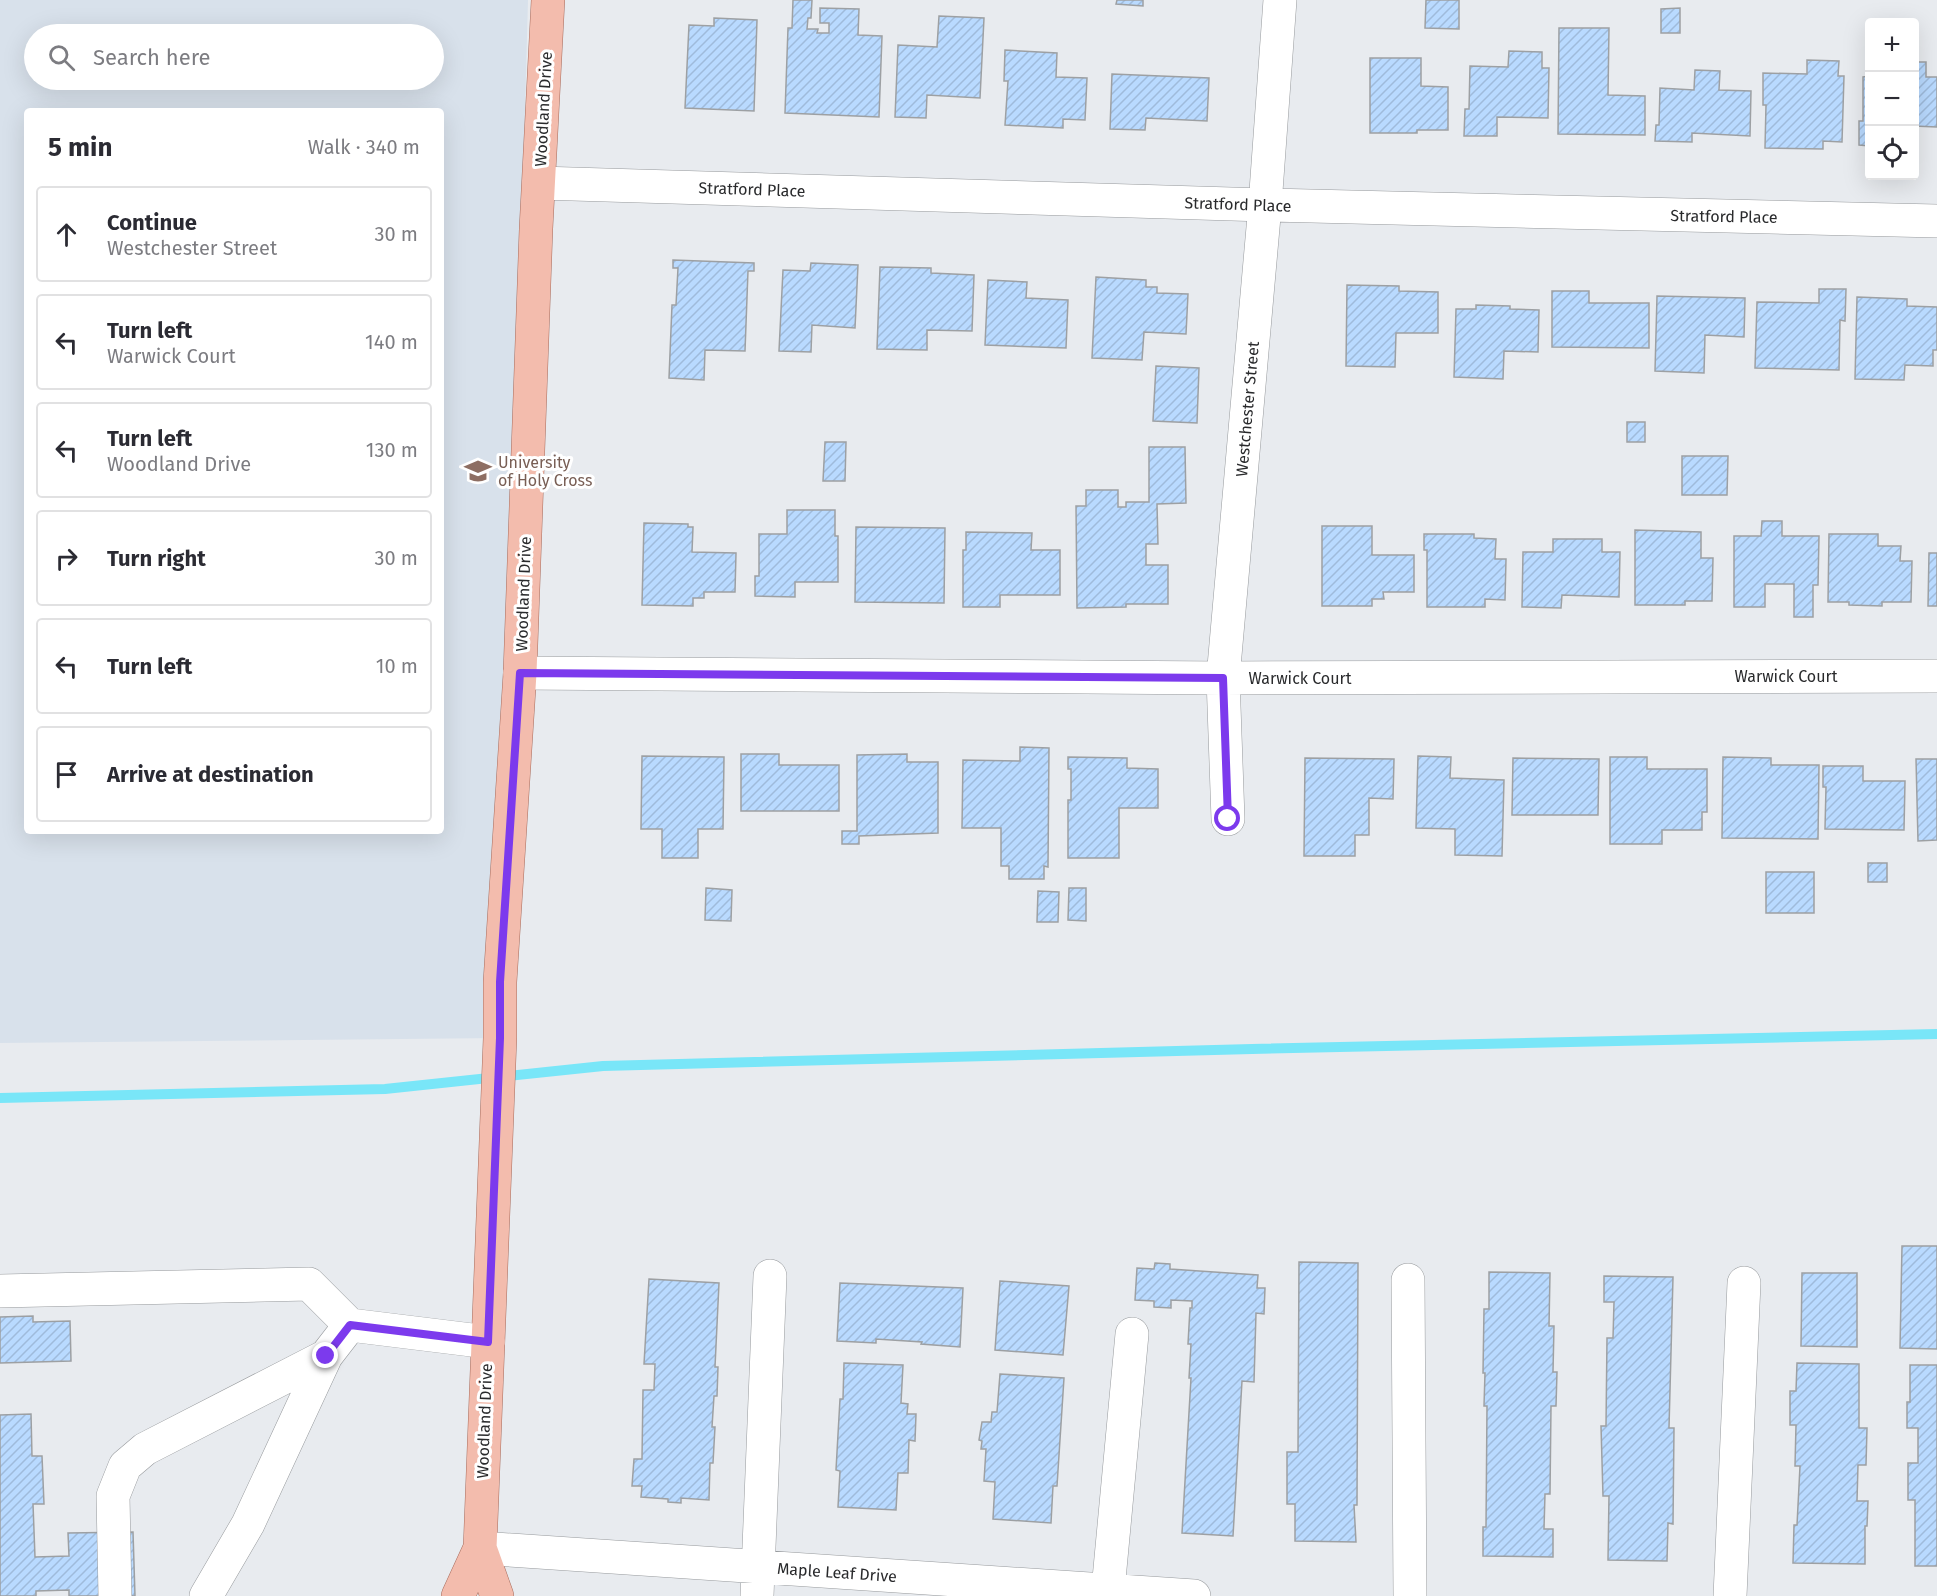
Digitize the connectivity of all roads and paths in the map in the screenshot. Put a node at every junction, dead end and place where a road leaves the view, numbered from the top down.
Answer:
1 (548, 0) edge
2 (1280, 0) edge
3 (539, 183) junction
4 (1265, 205) junction
5 (1937, 221) edge
6 (520, 673) junction
7 (1937, 676) edge
8 (1223, 678) junction
9 (1228, 819) dead end
10 (770, 1276) dead end
11 (1408, 1280) dead end
12 (1744, 1282) dead end
13 (0, 1291) edge
14 (350, 1325) junction
15 (1132, 1334) dead end
16 (488, 1342) junction
17 (326, 1356) junction
18 (480, 1548) junction
19 (757, 1581) edge
20 (1108, 1590) junction
21 (1067, 1592) edge
22 (115, 1596) edge
23 (206, 1596) edge
24 (458, 1596) edge
25 (497, 1596) edge
26 (1194, 1596) edge
27 (1410, 1596) edge
28 (1730, 1596) edge

1 - 3 main road, Woodland Drive
2 - 4 street, Westchester Street
3 - 4 street, Stratford Place
3 - 6 main road, Woodland Drive
4 - 5 street, Stratford Place
4 - 8 street, Westchester Street
6 - 8 street, Warwick Court
6 - 16 main road, Woodland Drive
7 - 8 street, Warwick Court
8 - 9 street, Westchester Street
10 - 19 street
11 - 27 street
12 - 28 street
13 - 14 street
14 - 16 street
14 - 17 street
15 - 20 street
16 - 18 main road, Woodland Drive
17 - 22 street
17 - 23 street
18 - 19 street, Maple Leaf Drive
18 - 24 main road, Woodland Drive
18 - 25 main road, Woodland Drive
19 - 21 street, Maple Leaf Drive
20 - 21 street, Maple Leaf Drive
20 - 26 street, Maple Leaf Drive

